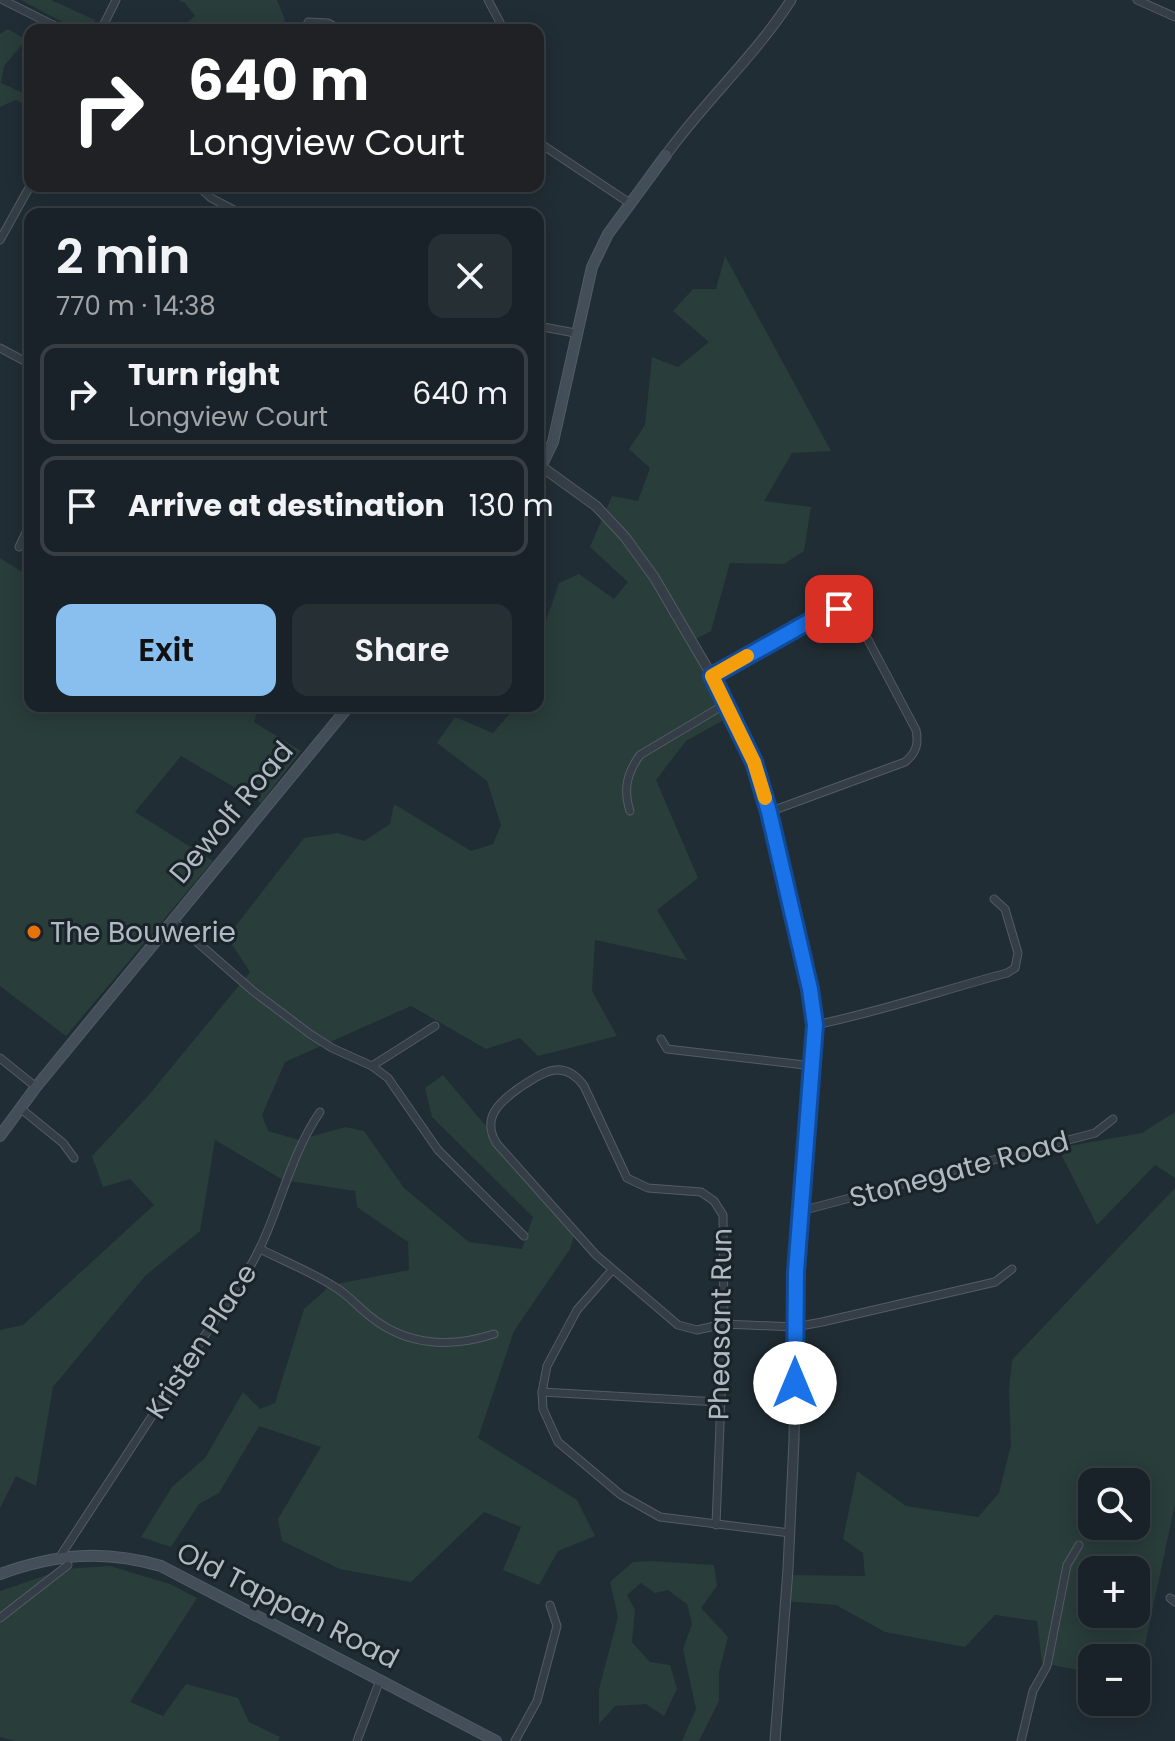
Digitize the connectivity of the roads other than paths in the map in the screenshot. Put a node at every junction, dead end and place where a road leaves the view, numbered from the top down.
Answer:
1 (3, 0) edge
2 (116, 0) edge
3 (488, 0) edge
4 (791, 0) edge
5 (1137, 0) edge
6 (1175, 17) edge
7 (308, 22) dead end
8 (51, 24) edge
9 (104, 24) edge
10 (330, 24) edge
11 (501, 24) edge
12 (544, 146) edge
13 (666, 155) joint
14 (27, 192) edge
15 (204, 192) edge
16 (631, 204) junction
17 (230, 208) edge
18 (0, 240) edge
19 (544, 327) edge
20 (575, 333) junction
21 (0, 348) edge
22 (24, 361) edge
23 (544, 461) edge
24 (544, 473) edge
25 (24, 537) edge
26 (19, 547) dead end
27 (712, 676) junction
28 (727, 703) junction
29 (344, 712) edge
30 (630, 811) dead end
31 (769, 812) junction
32 (994, 899) dead end
33 (173, 921) junction
34 (815, 1025) junction
35 (435, 1026) dead end
36 (661, 1039) dead end
37 (0, 1058) edge
38 (372, 1066) junction
39 (813, 1066) junction
40 (36, 1087) junction
41 (20, 1108) junction
42 (320, 1112) dead end
43 (1113, 1119) dead end
44 (0, 1136) edge
45 (74, 1158) dead end
46 (801, 1211) junction
47 (524, 1236) dead end
48 (260, 1249) junction
49 (1012, 1269) dead end
50 (612, 1270) junction
51 (724, 1324) junction
52 (795, 1327) junction
53 (494, 1334) dead end
54 (542, 1392) junction
55 (719, 1402) junction
56 (716, 1525) junction
57 (790, 1533) junction
58 (1079, 1545) dead end
59 (64, 1562) junction
60 (0, 1574) edge
61 (550, 1605) dead end
62 (0, 1618) edge
63 (380, 1680) junction
64 (357, 1741) edge
65 (496, 1741) edge
66 (515, 1741) edge
67 (775, 1741) edge
68 (1021, 1741) edge

1 - 8 street
2 - 9 street
3 - 11 street
4 - 13 street
5 - 6 street
7 - 10 street
12 - 16 street
13 - 16 main road
14 - 18 street
15 - 17 street
16 - 20 main road
19 - 20 street
20 - 23 main road
21 - 22 street
24 - 27 street
25 - 26 street
27 - 28 street
27 - 31 street
28 - 30 street
28 - 31 street
29 - 33 main road, Dewolf Road
31 - 34 street
32 - 34 street
33 - 38 street
33 - 40 main road, Dewolf Road
34 - 39 street
35 - 38 street
36 - 39 street
37 - 40 street
38 - 47 street
39 - 46 street
40 - 41 main road, Dewolf Road
41 - 44 main road, Dewolf Road
41 - 45 street
42 - 48 street, Kristen Place
43 - 46 street, Stonegate Road
46 - 52 street
48 - 53 street
48 - 59 street, Kristen Place
49 - 52 street
50 - 51 street
50 - 51 street, Pheasant Run
50 - 54 street
51 - 52 street
51 - 55 street, Pheasant Run
52 - 57 street
54 - 55 street
54 - 56 street
55 - 56 street, Pheasant Run
56 - 57 street
57 - 67 street
58 - 68 street
59 - 60 main road, Old Tappan Road
59 - 62 street, Kristen Place
59 - 63 main road, Old Tappan Road
61 - 66 street
63 - 64 street
63 - 65 main road, Old Tappan Road

